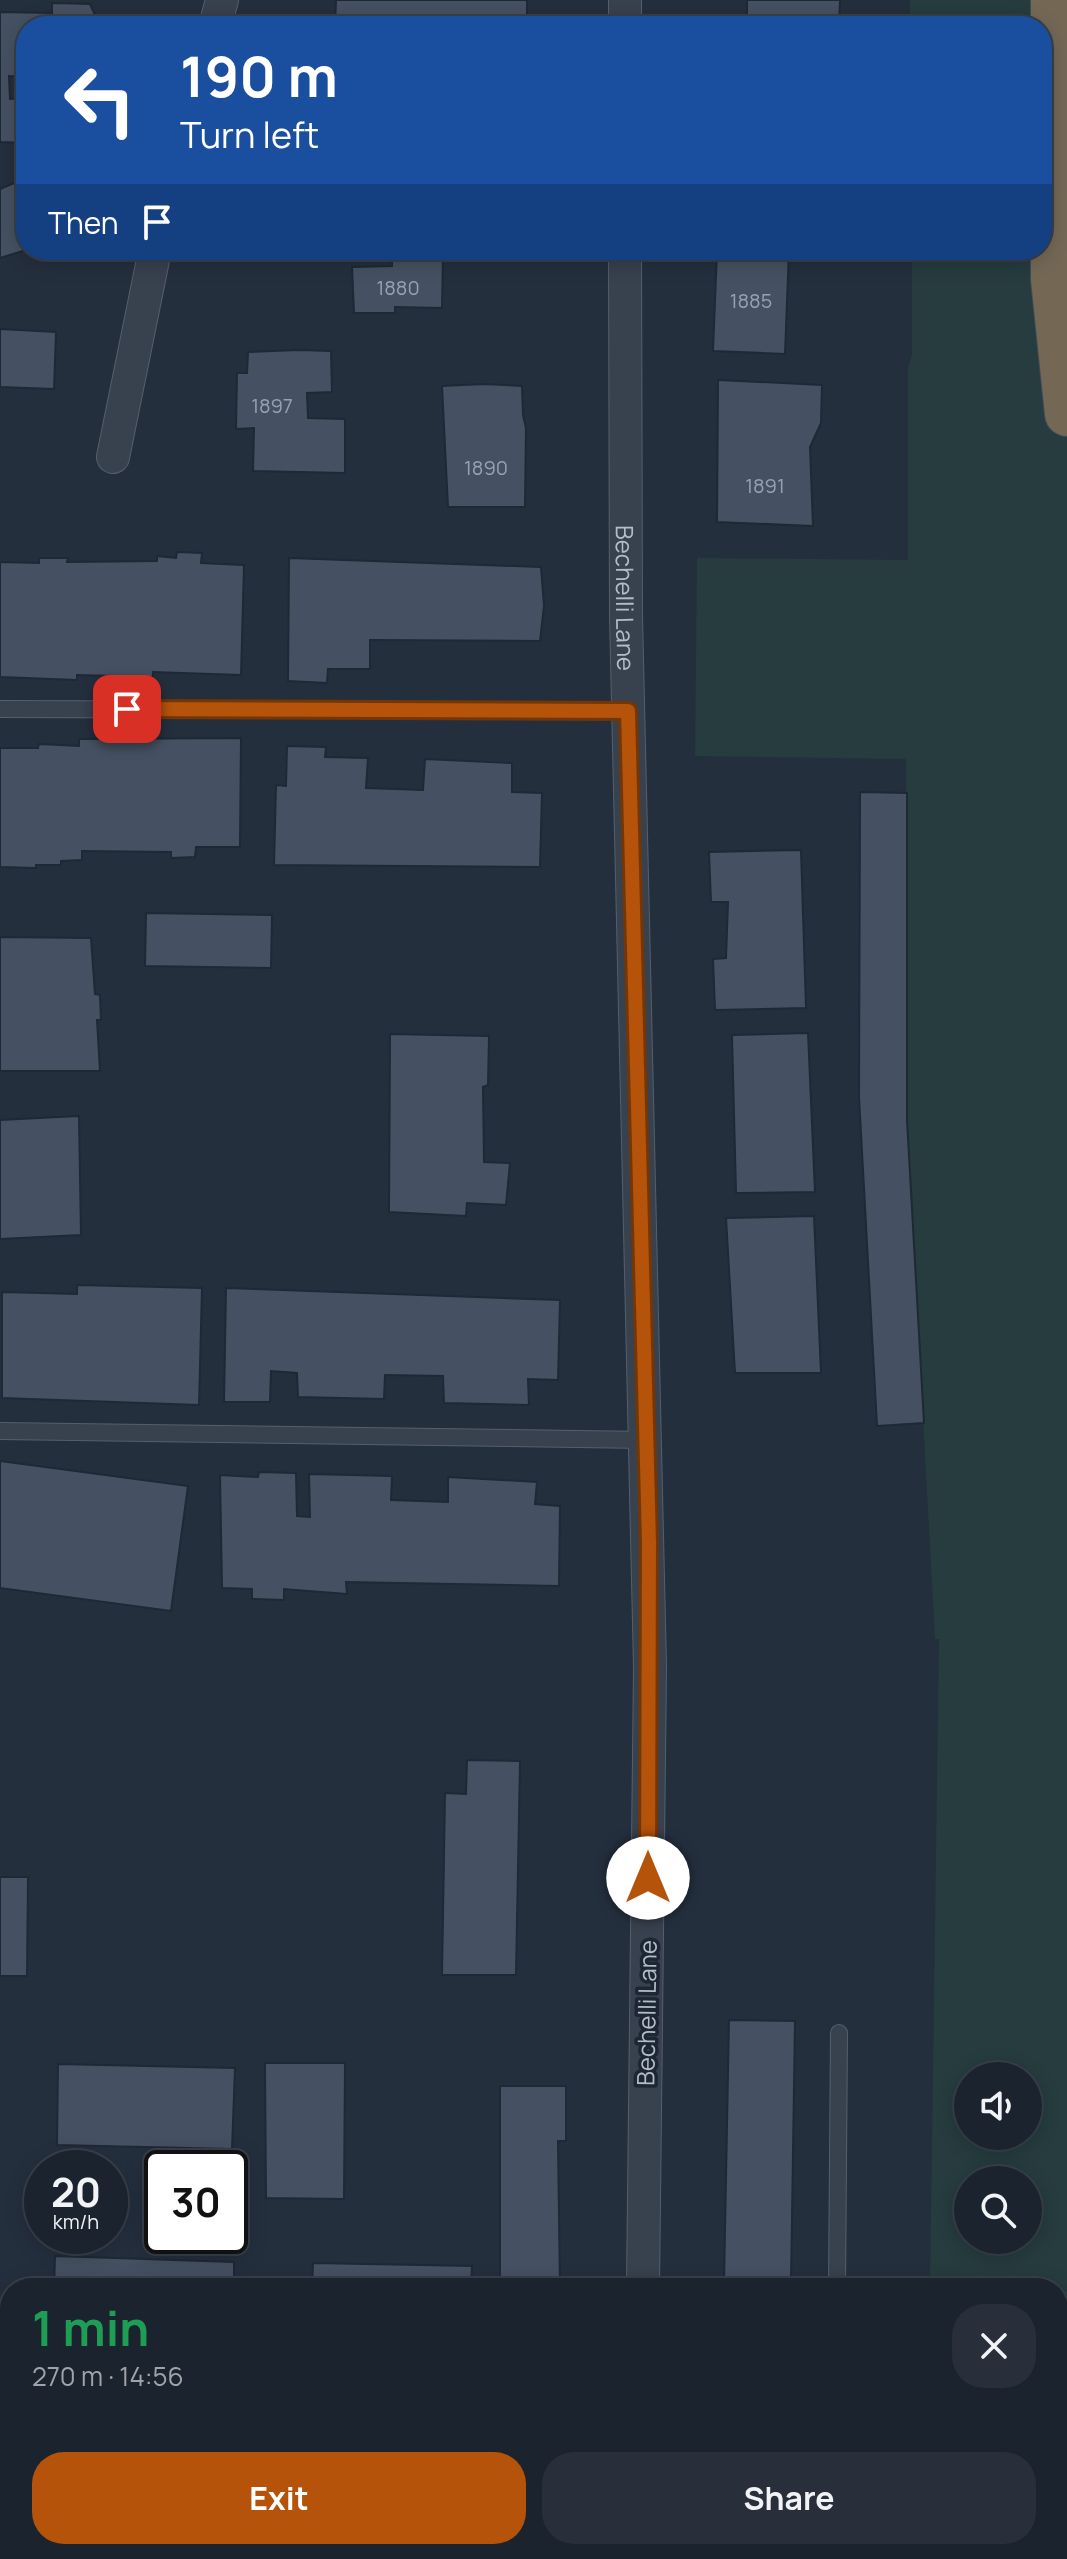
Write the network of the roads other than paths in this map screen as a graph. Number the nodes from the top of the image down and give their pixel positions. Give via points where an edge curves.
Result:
1 (1053, 0) edge
2 (153, 260) edge
3 (625, 260) edge
4 (1067, 414) edge
5 (113, 457) dead end
6 (0, 709) edge
7 (628, 711) junction
8 (0, 1431) edge
9 (646, 1440) junction
10 (839, 2033) dead end
11 (643, 2278) edge
12 (837, 2278) edge

1 - 4 highway via 1053,279
2 - 5 street
3 - 7 street, Bechelli Lane
6 - 7 lane
7 - 9 street, Bechelli Lane
8 - 9 lane
9 - 11 street, Bechelli Lane via 650,1667
10 - 12 lane

